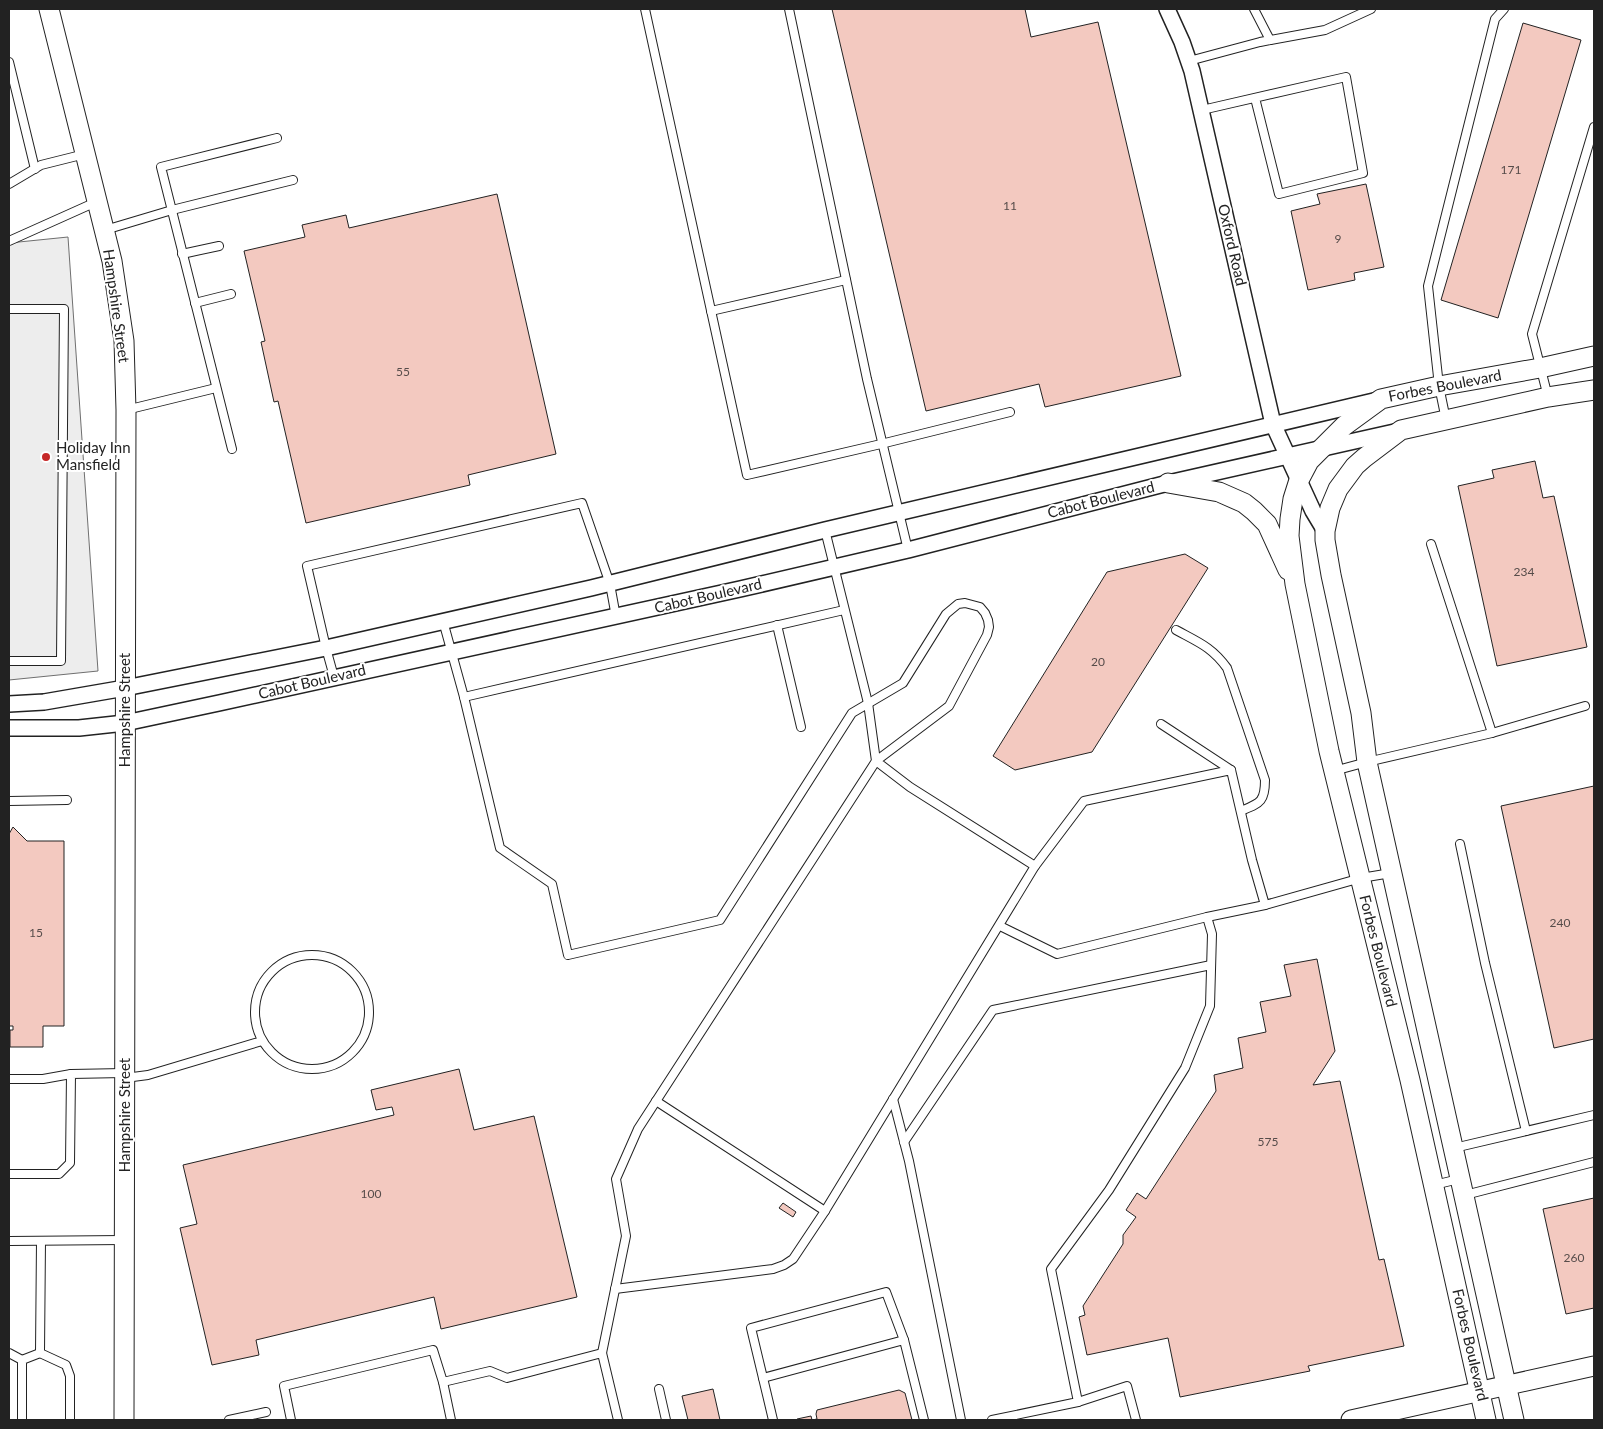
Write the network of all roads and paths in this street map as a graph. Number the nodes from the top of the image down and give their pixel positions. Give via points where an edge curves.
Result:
1 (49, 9) edge
2 (644, 9) edge
3 (789, 9) edge
4 (1167, 9) edge
5 (1254, 9) edge
6 (1371, 9) edge
7 (1504, 9) edge
8 (1270, 40) junction
9 (1188, 61) junction
10 (9, 62) edge
11 (1255, 98) junction
12 (1202, 110) junction
13 (1594, 127) edge
14 (277, 138) dead end
15 (85, 154) junction
16 (35, 169) junction
17 (293, 180) dead end
18 (9, 184) edge
19 (98, 201) junction
20 (172, 210) junction
21 (105, 230) junction
22 (9, 241) edge
23 (219, 246) dead end
24 (182, 254) junction
25 (846, 280) junction
26 (231, 294) dead end
27 (195, 303) junction
28 (9, 309) edge
29 (711, 311) junction
30 (1594, 356) edge
31 (1540, 368) junction
32 (1439, 386) junction
33 (216, 388) junction
34 (1594, 390) edge
35 (1548, 397) junction
36 (1381, 399) junction
37 (126, 410) junction
38 (1010, 412) dead end
39 (1446, 420) junction
40 (1273, 424) junction
41 (1401, 430) junction
42 (882, 444) junction
43 (1322, 448) junction
44 (232, 449) dead end
45 (1288, 455) junction
46 (1299, 480) junction
47 (1168, 483) junction
48 (898, 512) junction
49 (825, 530) junction
50 (1325, 531) junction
51 (1431, 544) dead end
52 (908, 550) junction
53 (833, 567) junction
54 (610, 584) junction
55 (1295, 584) junction
56 (844, 610) junction
57 (616, 617) junction
58 (443, 621) junction
59 (777, 625) junction
60 (1176, 630) dead end
61 (326, 648) junction
62 (452, 652) junction
63 (9, 661) edge
64 (334, 677) junction
65 (125, 688) junction
66 (464, 697) junction
67 (868, 703) junction
68 (9, 704) edge
69 (1585, 706) dead end
70 (125, 723) junction
71 (1161, 724) dead end
72 (9, 728) edge
73 (801, 728) dead end
74 (1492, 733) junction
75 (876, 761) junction
76 (1367, 762) junction
77 (1231, 770) junction
78 (1334, 771) junction
79 (67, 800) dead end
80 (9, 801) edge
81 (1240, 812) junction
82 (1460, 844) dead end
83 (1035, 866) junction
84 (1393, 873) junction
85 (1361, 878) junction
86 (1265, 905) junction
87 (1207, 917) junction
88 (1000, 926) junction
89 (1211, 965) junction
90 (262, 1041) junction
91 (71, 1074) junction
92 (125, 1075) junction
93 (9, 1079) edge
94 (893, 1099) junction
95 (656, 1101) junction
96 (1594, 1115) edge
97 (1526, 1131) junction
98 (904, 1142) junction
99 (1452, 1148) junction
100 (1594, 1162) edge
101 (9, 1174) edge
102 (1434, 1185) junction
103 (1461, 1187) junction
104 (824, 1211) junction
105 (125, 1240) junction
106 (9, 1241) edge
107 (41, 1241) junction
108 (615, 1289) junction
109 (904, 1340) junction
110 (9, 1353) edge
111 (602, 1353) junction
112 (40, 1354) junction
113 (22, 1360) junction
114 (1594, 1366) edge
115 (763, 1378) junction
116 (443, 1382) junction
117 (1506, 1385) junction
118 (658, 1389) dead end
119 (1480, 1392) junction
120 (1078, 1402) junction
121 (266, 1412) dead end
122 (22, 1420) edge
123 (70, 1420) edge
124 (124, 1420) edge
125 (229, 1420) edge
126 (291, 1420) edge
127 (451, 1420) edge
128 (618, 1420) edge
129 (666, 1420) edge
130 (773, 1420) edge
131 (924, 1420) edge
132 (962, 1420) edge
133 (992, 1420) edge
134 (1136, 1420) edge
135 (1351, 1420) edge
136 (1486, 1420) edge
137 (1514, 1420) edge

1 - 15 street, Hampshire Street
2 - 29 lane
3 - 25 lane
4 - 9 street, Oxford Road
5 - 8 lane
6 - 8 lane via 1325,30
7 - 32 lane via 1495,18 1428,286
8 - 9 lane
9 - 12 street, Oxford Road
10 - 16 lane
11 - 11 lane via 1346,77 1364,173 1279,194
11 - 12 lane
12 - 40 street, Oxford Road
13 - 31 lane via 1532,334
14 - 20 lane via 161,167
15 - 16 lane
15 - 19 street, Hampshire Street
16 - 18 lane
17 - 20 lane
19 - 21 street, Hampshire Street
19 - 22 lane
20 - 21 lane
20 - 24 lane
21 - 37 street, Hampshire Street via 124,341
23 - 24 lane
24 - 27 lane
25 - 29 lane
25 - 42 lane
26 - 27 lane
27 - 33 lane
28 - 63 lane via 64,309 61,661
29 - 42 lane via 747,475
30 - 31 street, Forbes Boulevard
31 - 32 street, Forbes Boulevard
31 - 35 lane
32 - 36 street, Forbes Boulevard
32 - 39 lane
33 - 37 lane
33 - 44 lane
34 - 35 street, Forbes Boulevard
35 - 39 street, Forbes Boulevard
36 - 40 street, Cabot Boulevard
36 - 43 street, Forbes Boulevard via 1344,426
37 - 65 street, Hampshire Street
38 - 42 lane
39 - 41 street, Forbes Boulevard
40 - 45 street, Oxford Road
40 - 48 street, Cabot Boulevard
41 - 43 street, Cabot Boulevard
41 - 50 street, Forbes Boulevard via 1364,458 1346,478 1330,508
42 - 48 lane
43 - 45 street, Cabot Boulevard
43 - 46 street, Forbes Boulevard via 1309,461
45 - 46 street, Oxford Road
45 - 47 street, Cabot Boulevard
46 - 50 street, Forbes Boulevard
46 - 55 street, Forbes Boulevard via 1288,536
47 - 52 street, Cabot Boulevard
47 - 55 street via 1219,492 1254,511 1267,524
48 - 49 street, Cabot Boulevard
48 - 52 lane
49 - 53 lane
49 - 54 street, Cabot Boulevard
50 - 76 street, Forbes Boulevard via 1331,575 1361,713
51 - 74 lane
52 - 53 street, Cabot Boulevard
53 - 56 lane
53 - 57 street, Cabot Boulevard
54 - 57 lane
54 - 58 street, Cabot Boulevard
54 - 61 lane via 582,503 307,566
55 - 78 street, Forbes Boulevard
56 - 59 lane
56 - 67 lane
57 - 62 street, Cabot Boulevard
58 - 61 street, Cabot Boulevard
58 - 62 lane
59 - 66 lane
59 - 73 lane
60 - 81 lane via 1209,648 1227,668 1264,780 1265,794 1259,804
61 - 64 lane
61 - 65 street, Cabot Boulevard
62 - 64 street, Cabot Boulevard
62 - 66 lane
64 - 70 street, Cabot Boulevard
65 - 68 street, Cabot Boulevard via 44,702
65 - 70 street, Hampshire Street
66 - 67 lane via 500,848 552,884 568,955 720,920 852,714
67 - 75 lane
67 - 75 lane via 903,683 951,608 965,603 980,607 985,613 989,627 987,634 949,706
69 - 74 lane
70 - 72 street, Cabot Boulevard via 79,728
70 - 92 street, Hampshire Street
71 - 77 lane
74 - 76 lane
75 - 83 lane via 910,787
75 - 95 lane
76 - 78 lane
76 - 84 street, Forbes Boulevard
77 - 81 lane
77 - 83 lane via 1084,801
78 - 85 street, Forbes Boulevard
79 - 80 lane
81 - 86 lane
82 - 97 lane via 1485,964
83 - 88 lane
84 - 85 lane
84 - 99 street, Forbes Boulevard
85 - 86 lane
85 - 102 street, Forbes Boulevard
86 - 87 lane
87 - 88 lane via 1057,954
87 - 89 lane via 1212,934
88 - 94 lane
89 - 98 lane via 993,1010
89 - 120 lane via 1210,1006 1185,1068 1109,1190 1051,1269
90 - 90 lane via 271,1052 296,1067 324,1068 338,1063 359,1044 365,1032 368,1010 364,990 357,977 334,960 320,956 299,957 280,965 261,986 256,1000 254,1014
90 - 92 lane via 148,1075
91 - 92 lane
91 - 93 lane via 43,1079
91 - 101 lane via 70,1163 60,1174
92 - 105 street, Hampshire Street
94 - 98 lane
94 - 104 lane
95 - 104 lane
95 - 108 lane via 638,1129 616,1179 626,1236
96 - 97 lane
97 - 99 lane
98 - 132 lane
99 - 103 street, Forbes Boulevard
100 - 103 lane
102 - 103 lane
102 - 119 street, Forbes Boulevard
103 - 117 street, Forbes Boulevard
104 - 108 lane via 793,1259 784,1265
105 - 107 lane
105 - 124 street, Hampshire Street
106 - 107 lane
107 - 112 lane
108 - 111 lane
109 - 115 lane
109 - 115 lane via 886,1292 761,1325 751,1328
109 - 131 lane
110 - 113 lane
111 - 116 lane via 507,1378 490,1371
111 - 128 lane
112 - 113 lane
112 - 123 lane via 66,1365 70,1376
113 - 122 lane
114 - 117 street
115 - 130 lane
116 - 126 lane via 433,1350 284,1386
116 - 127 lane
117 - 119 street
117 - 137 street, Forbes Boulevard
118 - 129 lane
119 - 135 street
119 - 136 street, Forbes Boulevard
120 - 133 lane
120 - 134 lane via 1127,1386
121 - 125 lane

